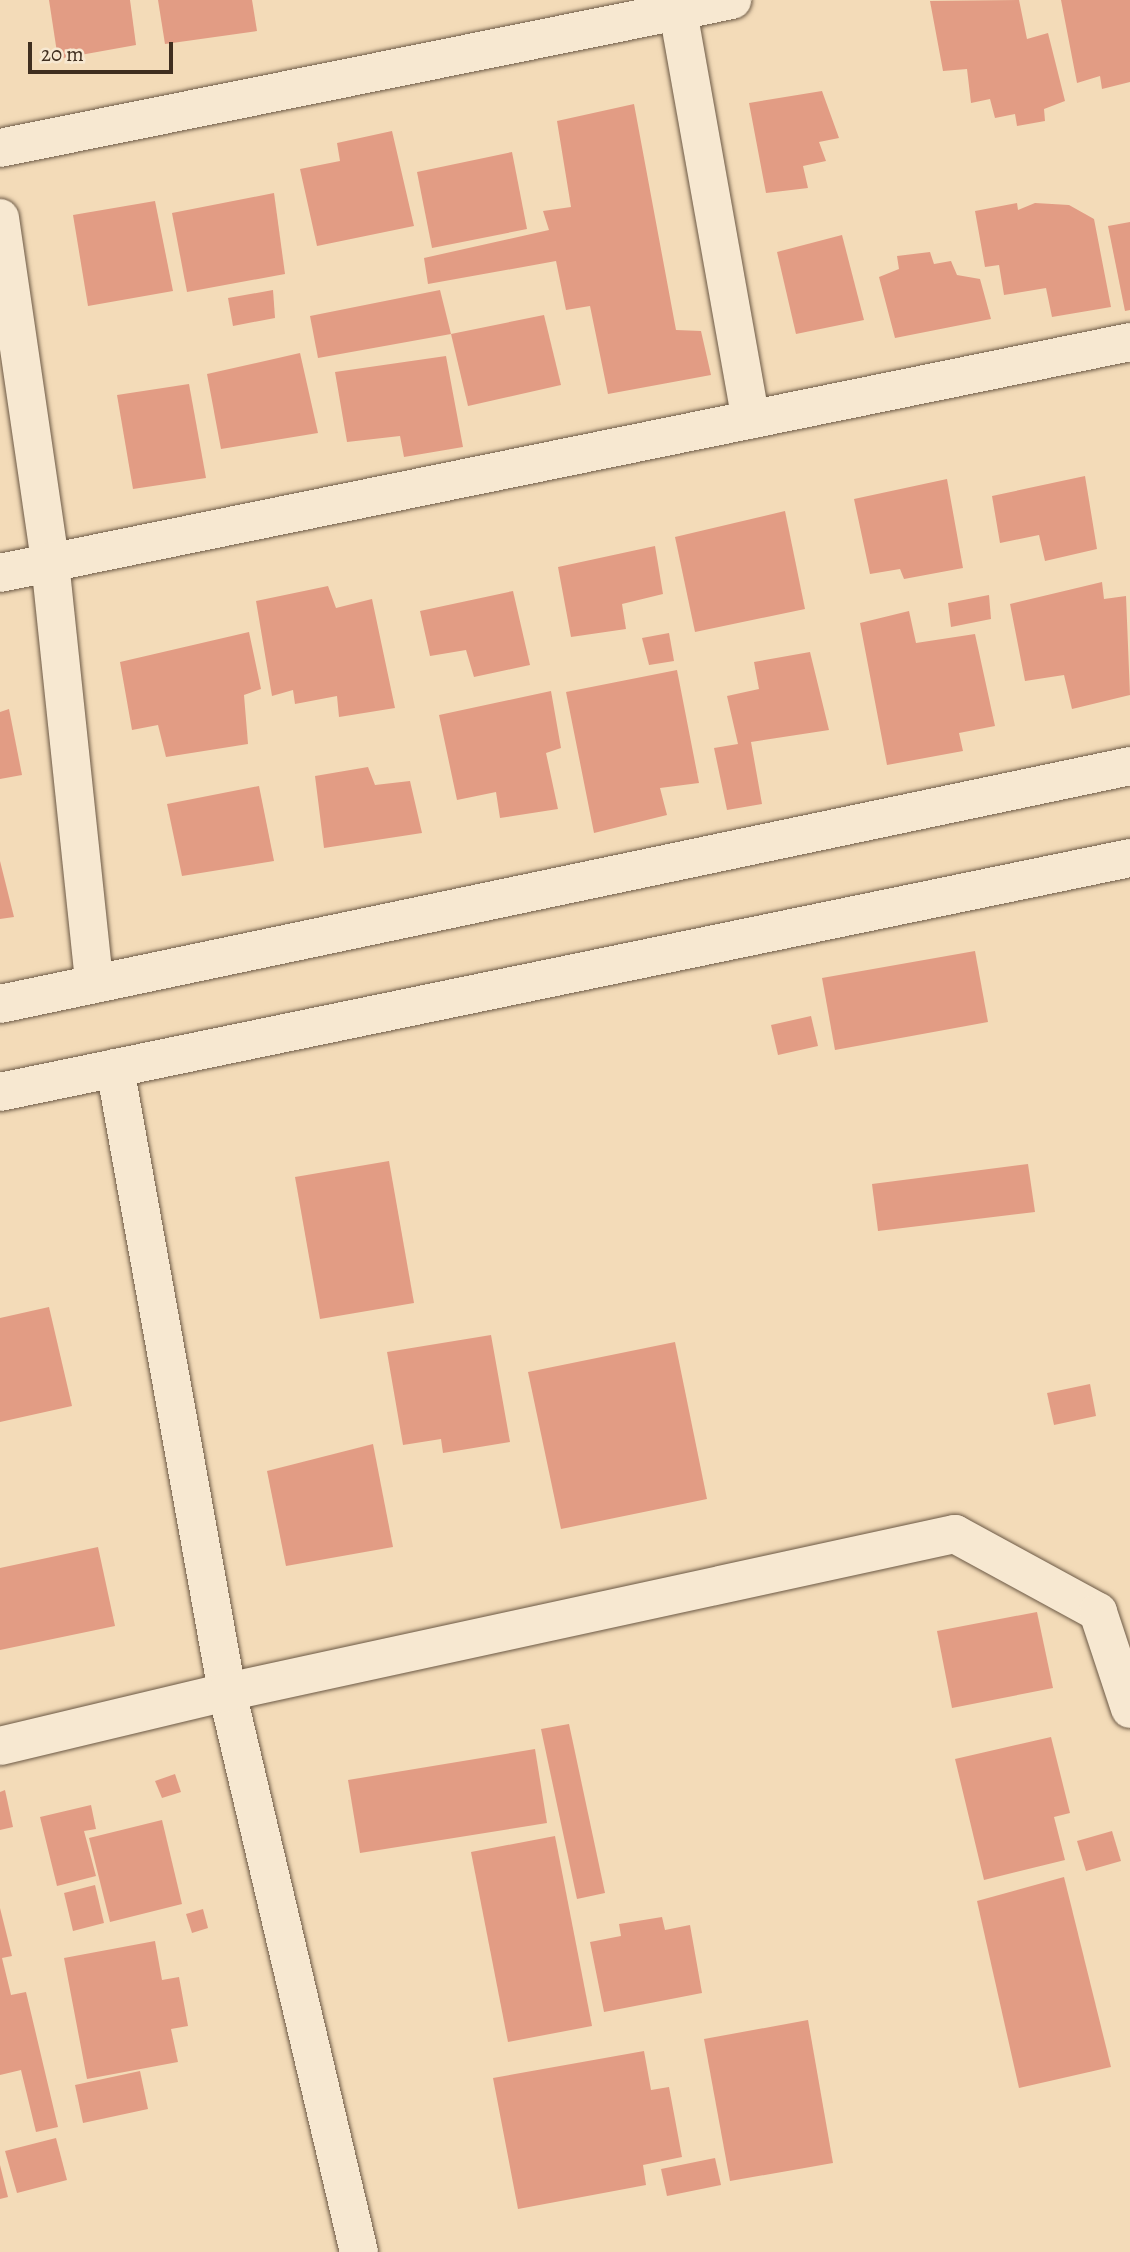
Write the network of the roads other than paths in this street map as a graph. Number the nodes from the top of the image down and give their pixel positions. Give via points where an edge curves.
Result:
1 (732, 0) edge
2 (677, 6) edge
3 (0, 148) edge
4 (0, 218) edge
5 (1130, 342) edge
6 (751, 419) junction
7 (50, 562) junction
8 (0, 573) edge
9 (1130, 766) edge
10 (1130, 858) edge
11 (94, 984) junction
12 (0, 1004) edge
13 (115, 1068) junction
14 (0, 1092) edge
15 (227, 1692) junction
16 (1130, 1709) edge
17 (0, 1746) edge
18 (359, 2252) edge

1 - 2 street
2 - 3 street
2 - 6 street
4 - 7 street
5 - 6 street
6 - 7 street
7 - 8 street
7 - 11 street
9 - 11 street
10 - 13 street
11 - 12 street
13 - 14 street
13 - 15 street
15 - 16 street via 955,1534 1098,1612
15 - 17 street
15 - 18 street

